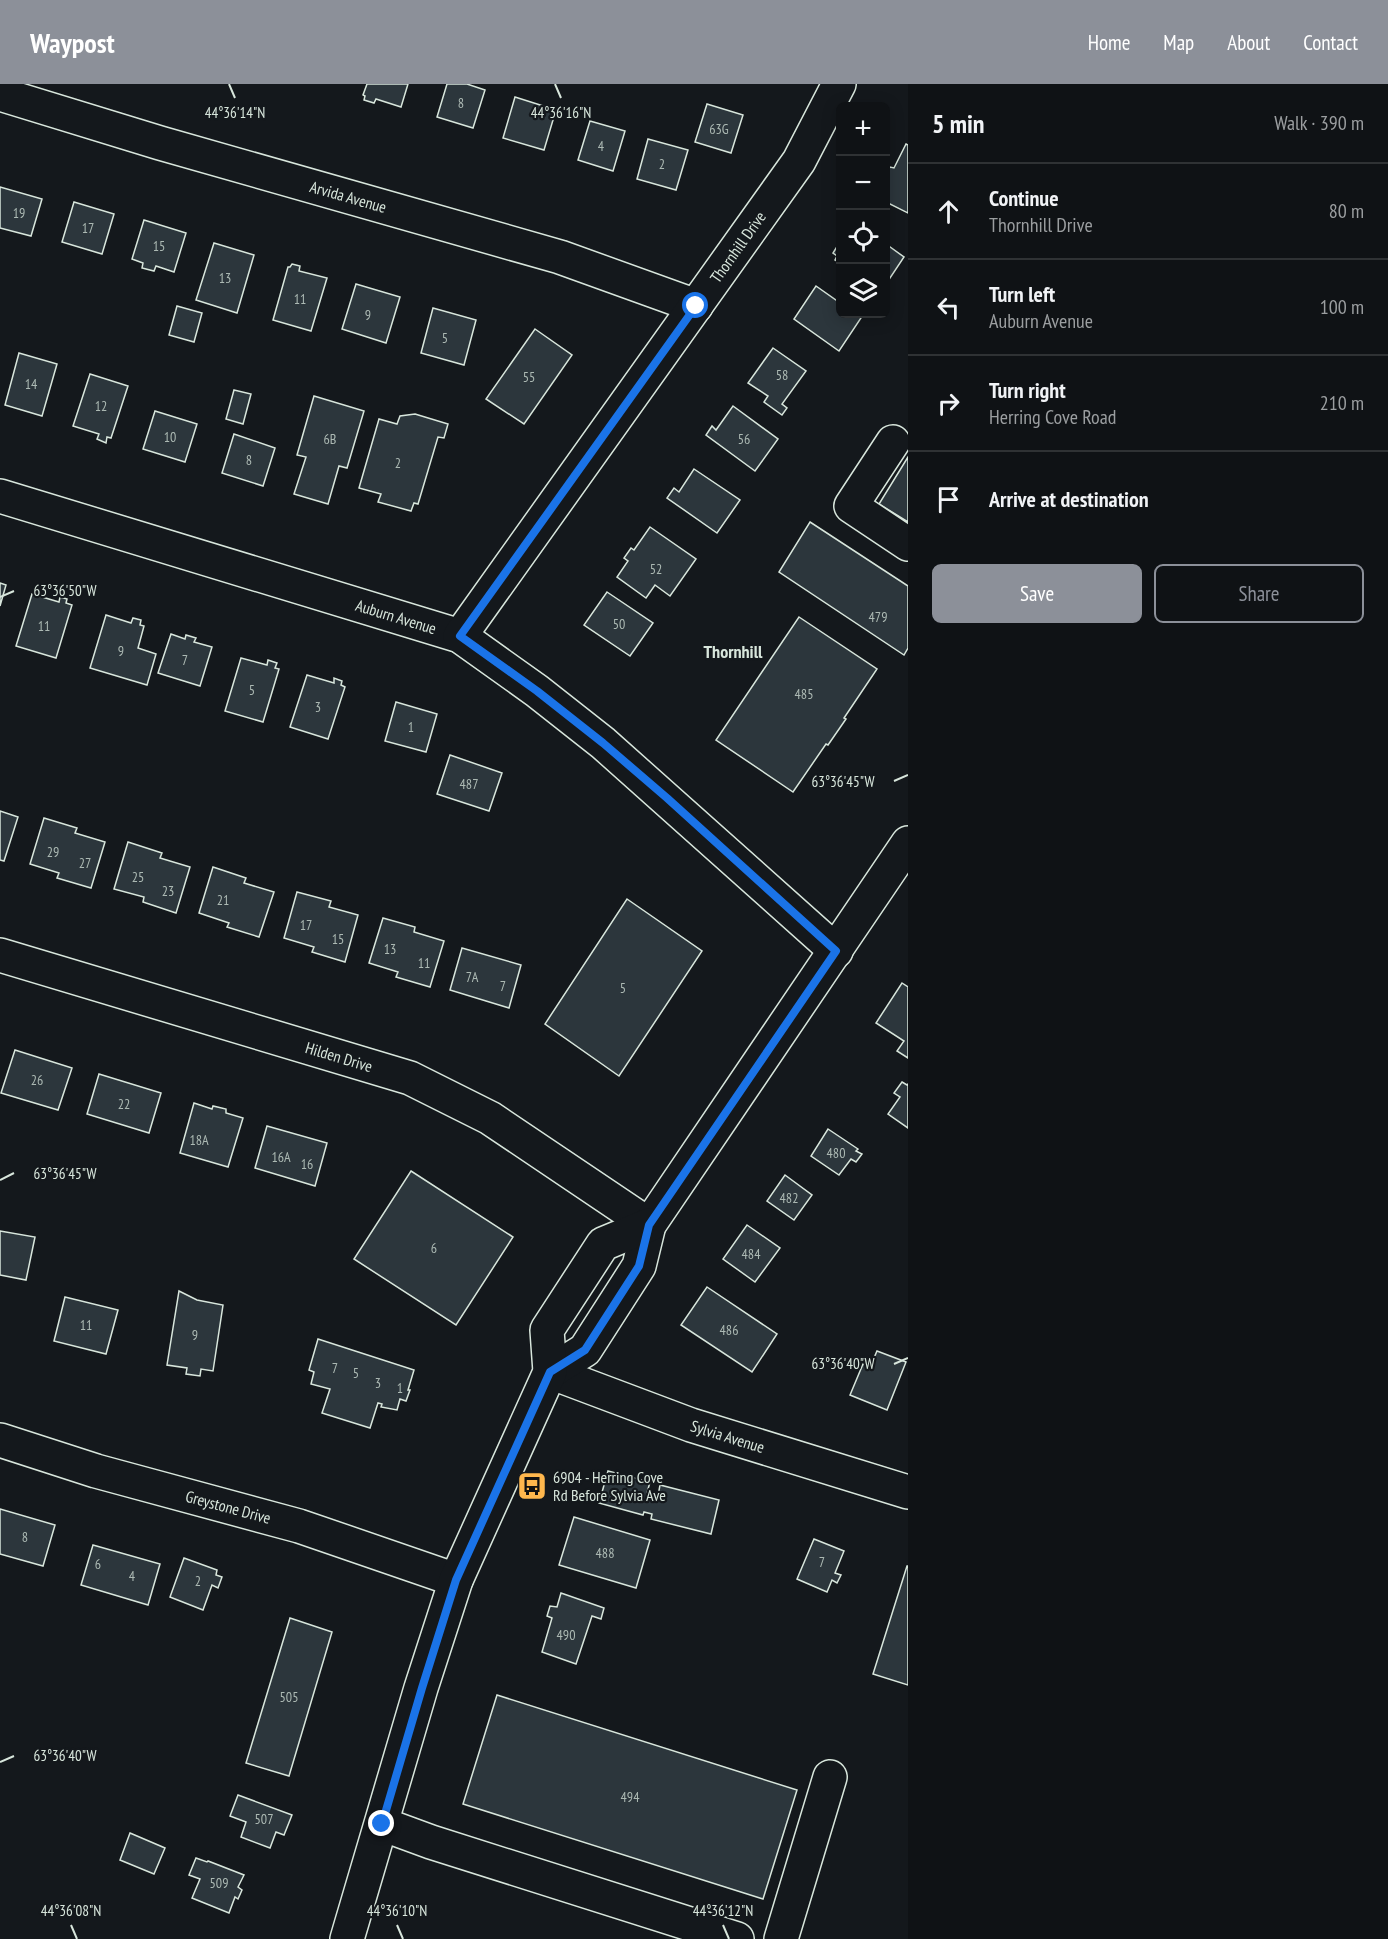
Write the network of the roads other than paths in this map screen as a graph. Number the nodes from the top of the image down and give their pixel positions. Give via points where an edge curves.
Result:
1 (839, 84) edge
2 (0, 94) edge
3 (696, 306) junction
4 (893, 442) dead end
5 (0, 496) edge
6 (908, 544) edge
7 (460, 636) junction
8 (908, 843) edge
9 (836, 951) junction
10 (0, 955) edge
11 (649, 1225) junction
12 (550, 1372) junction
13 (0, 1440) edge
14 (908, 1492) edge
15 (456, 1580) junction
16 (830, 1777) dead end
17 (382, 1824) junction
18 (347, 1939) edge
19 (737, 1939) edge
20 (781, 1939) edge

1 - 3 street, Thornhill Drive via 799,161
2 - 3 street, Arvida Avenue via 560,256
3 - 7 street, Thornhill Drive
4 - 6 street via 851,506
5 - 7 street, Auburn Avenue
7 - 9 street, Auburn Avenue via 603,743
8 - 9 street
9 - 11 street
10 - 11 street, Hilden Drive via 410,1078 490,1118
11 - 12 street via 639,1266 585,1350
11 - 12 street via 603,1244 547,1330
12 - 14 street, Sylvia Avenue via 691,1425
12 - 15 street
13 - 15 street, Greystone Drive via 96,1471 299,1526
15 - 17 street
16 - 20 street
17 - 18 street
17 - 19 street

